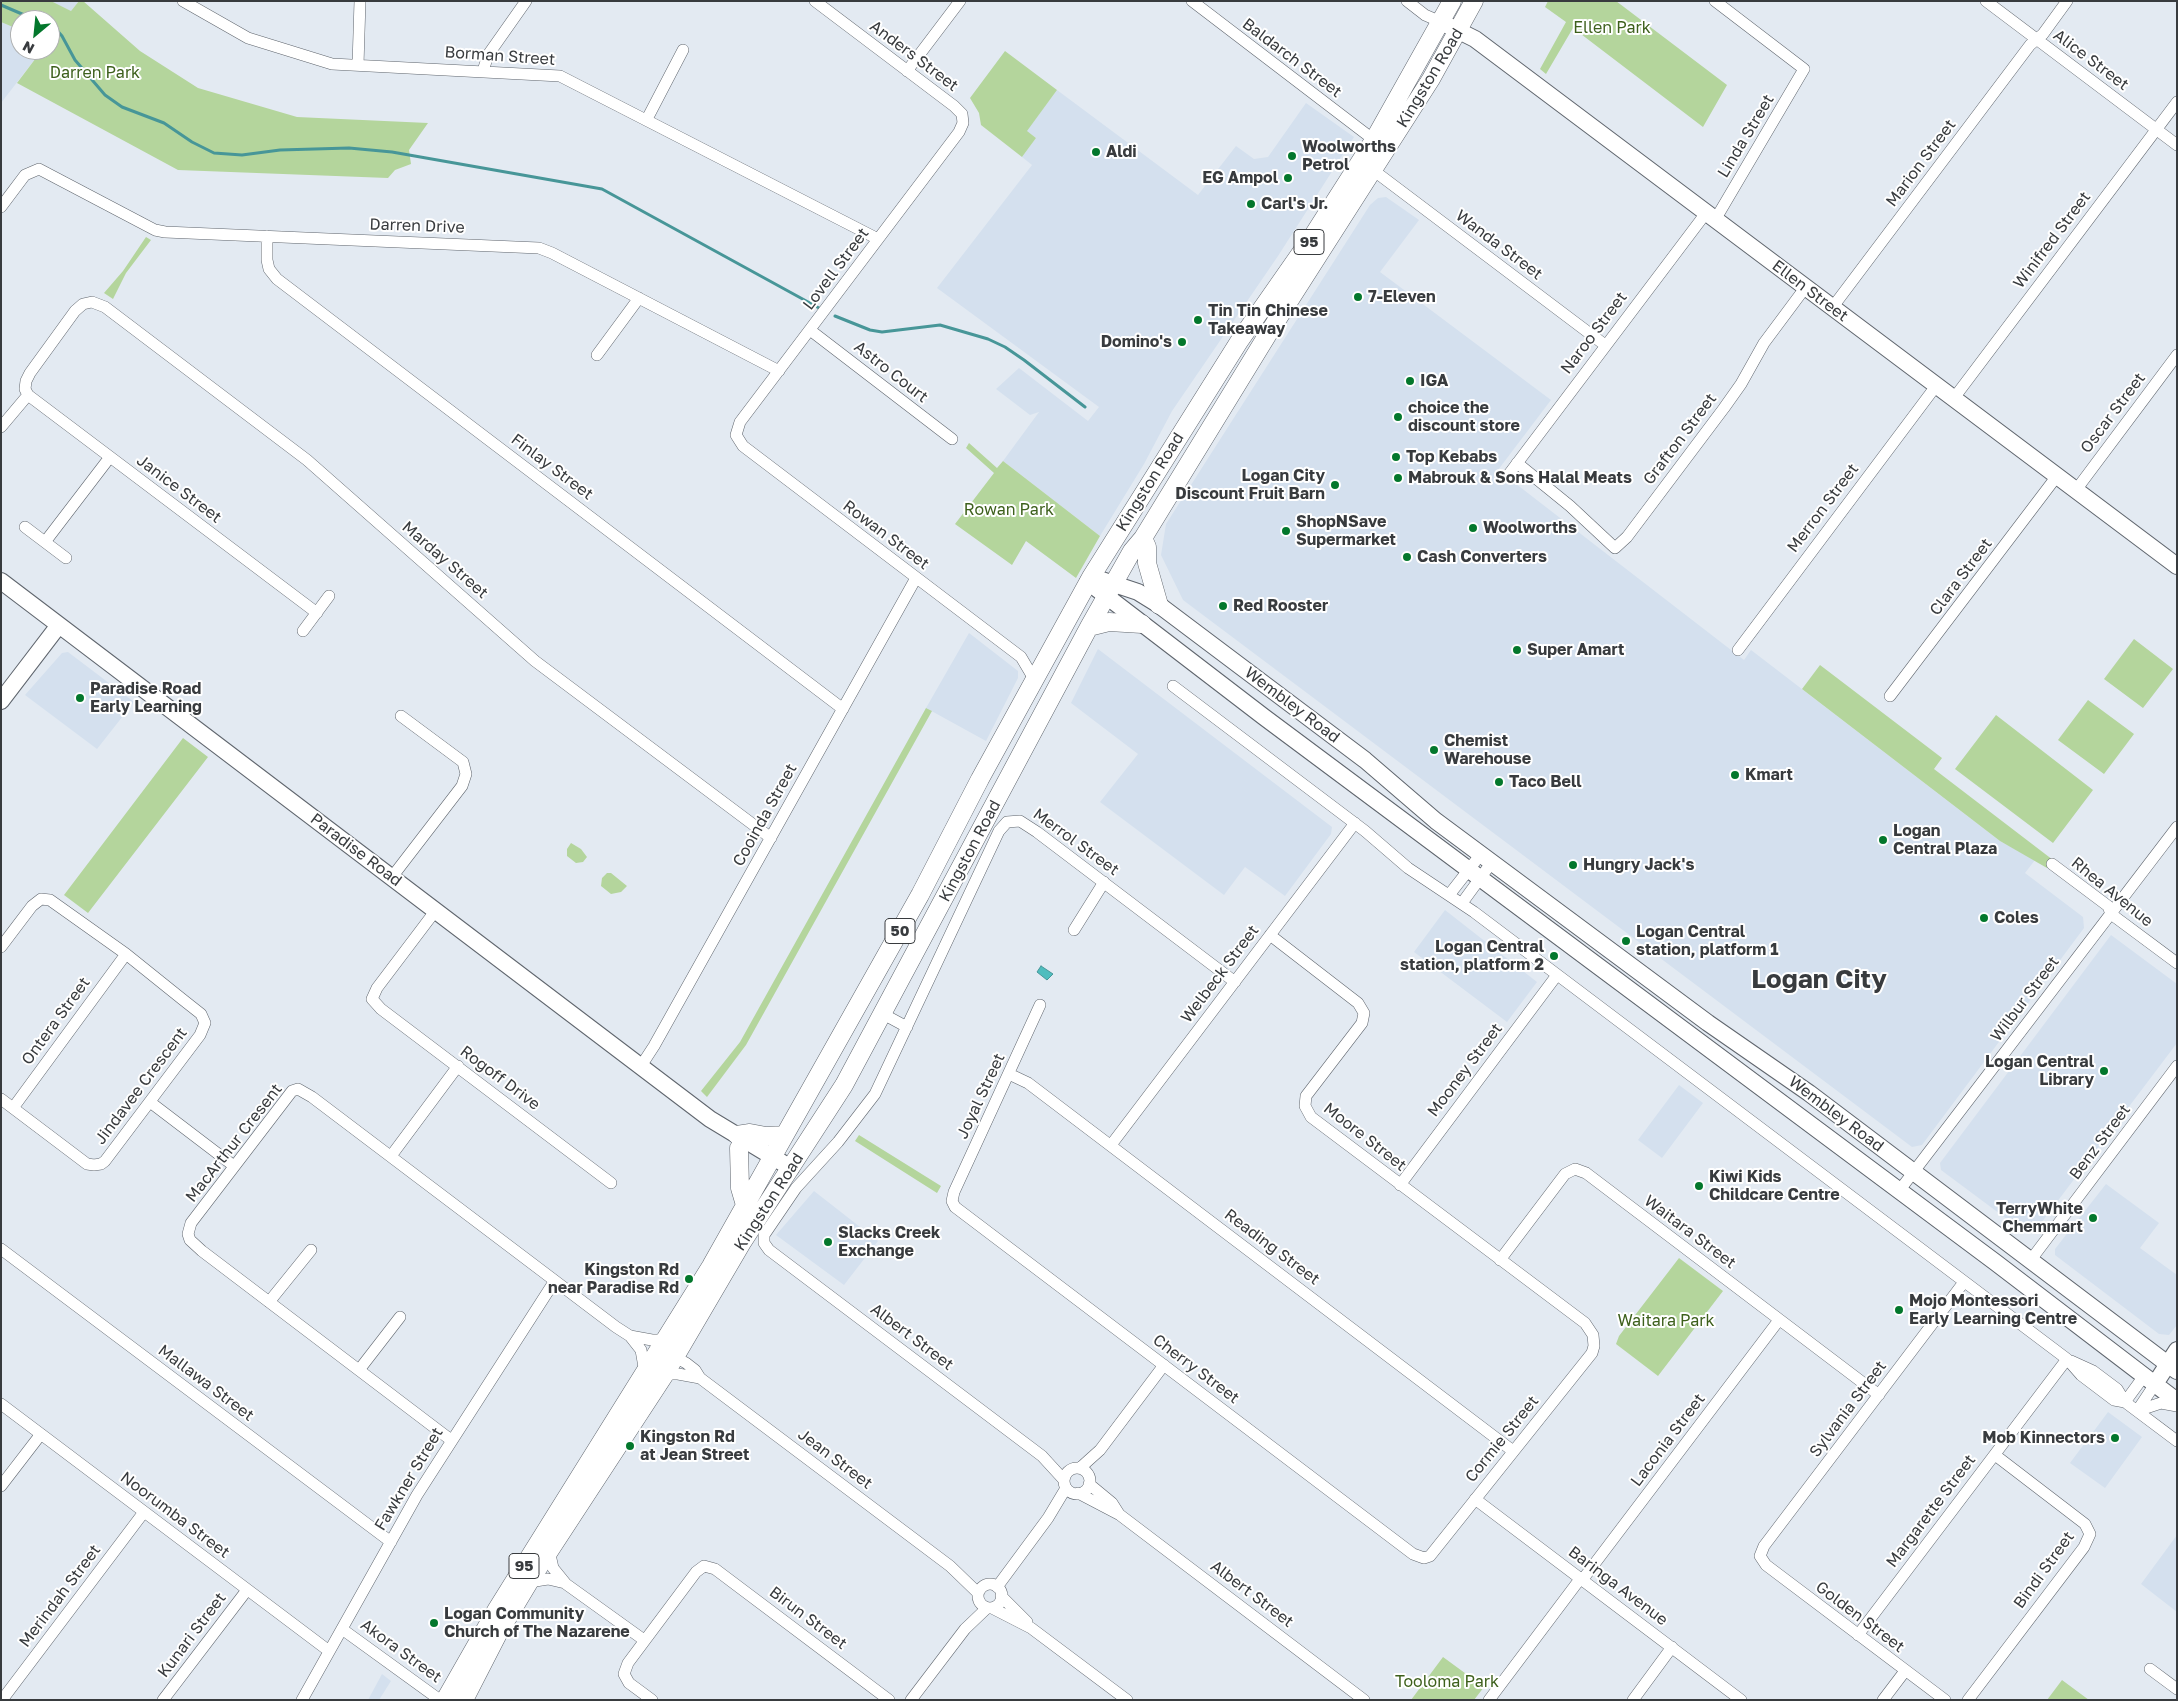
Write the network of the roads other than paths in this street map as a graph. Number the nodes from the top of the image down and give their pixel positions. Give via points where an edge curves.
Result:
1 (184, 1) edge
2 (360, 1) edge
3 (526, 1) edge
4 (815, 1) edge
5 (960, 1) edge
6 (1192, 1) edge
7 (1407, 1) edge
8 (1452, 1) edge
9 (1474, 1) edge
10 (1716, 1) edge
11 (1986, 1) edge
12 (2067, 1) edge
13 (1441, 22) junction
14 (1459, 30) junction
15 (2036, 39) junction
16 (683, 50) dead end
17 (358, 65) junction
18 (483, 71) junction
19 (907, 71) junction
20 (2177, 102) edge
21 (647, 119) junction
22 (963, 123) joint
23 (2156, 130) junction
24 (1374, 140) junction
25 (2177, 145) edge
26 (1373, 170) junction
27 (1, 208) edge
28 (1710, 216) junction
29 (267, 236) junction
30 (878, 239) junction
31 (1805, 288) junction
32 (639, 298) junction
33 (1832, 308) junction
34 (810, 330) junction
35 (1606, 345) junction
36 (2177, 355) edge
37 (597, 356) dead end
38 (778, 371) junction
39 (1936, 386) junction
40 (27, 392) junction
41 (1954, 398) junction
42 (1, 427) edge
43 (736, 435) joint
44 (952, 439) dead end
45 (110, 457) junction
46 (1517, 463) junction
47 (1509, 474) dead end
48 (2057, 476) junction
49 (2076, 490) junction
50 (24, 527) dead end
51 (1143, 538) junction
52 (45, 542) junction
53 (66, 558) dead end
54 (2177, 566) edge
55 (916, 578) junction
56 (1089, 580) junction
57 (1, 582) edge
58 (1110, 590) junction
59 (329, 596) dead end
60 (1159, 606) junction
61 (316, 613) junction
62 (1142, 624) junction
63 (59, 625) junction
64 (1090, 627) junction
65 (302, 631) dead end
66 (1738, 650) dead end
67 (1021, 657) junction
68 (1044, 662) junction
69 (1034, 679) junction
70 (1174, 686) dead end
71 (1890, 696) dead end
72 (1, 701) edge
73 (843, 709) junction
74 (401, 716) dead end
75 (1354, 823) junction
76 (2177, 827) edge
77 (771, 838) junction
78 (1487, 858) junction
79 (2052, 864) dead end
80 (1474, 874) junction
81 (392, 878) junction
82 (1104, 882) junction
83 (1449, 895) junction
84 (1462, 903) junction
85 (436, 910) junction
86 (2112, 914) junction
87 (1074, 930) dead end
88 (1270, 934) junction
89 (1, 947) edge
90 (126, 954) junction
91 (2177, 964) edge
92 (1557, 975) junction
93 (1235, 982) junction
94 (1040, 1005) dead end
95 (882, 1014) junction
96 (907, 1027) junction
97 (458, 1066) junction
98 (641, 1066) junction
99 (2177, 1066) edge
100 (1009, 1074) junction
101 (1, 1099) edge
102 (150, 1102) junction
103 (13, 1108) junction
104 (785, 1135) junction
105 (738, 1141) junction
106 (1111, 1145) junction
107 (391, 1156) junction
108 (770, 1162) junction
109 (234, 1166) junction
110 (1914, 1172) junction
111 (788, 1173) junction
112 (611, 1182) dead end
113 (1400, 1184) junction
114 (1899, 1191) junction
115 (952, 1201) joint
116 (745, 1205) junction
117 (764, 1243) joint
118 (1, 1249) edge
119 (311, 1250) dead end
120 (1500, 1260) junction
121 (2030, 1261) junction
122 (554, 1282) junction
123 (1964, 1282) junction
124 (270, 1302) junction
125 (400, 1317) dead end
126 (1779, 1320) junction
127 (1593, 1335) joint
128 (630, 1336) junction
129 (666, 1340) junction
130 (676, 1356) junction
131 (2067, 1359) junction
132 (2173, 1361) edge
133 (1164, 1365) junction
134 (359, 1370) junction
135 (645, 1373) junction
136 (665, 1374) junction
137 (700, 1378) junction
138 (2149, 1380) junction
139 (1879, 1395) junction
140 (2177, 1401) edge
141 (2125, 1402) junction
142 (1, 1404) edge
143 (2177, 1406) edge
144 (2137, 1411) junction
145 (41, 1434) junction
146 (451, 1440) junction
147 (2177, 1441) edge
148 (1513, 1451) junction
149 (1995, 1455) junction
150 (1042, 1456) junction
151 (1082, 1474) junction
152 (1, 1486) edge
153 (1070, 1488) junction
154 (1475, 1499) junction
155 (144, 1512) junction
156 (1120, 1515) junction
157 (391, 1542) junction
158 (549, 1550) junction
159 (1760, 1556) joint
160 (1424, 1558) joint
161 (1582, 1579) junction
162 (529, 1582) junction
163 (566, 1584) junction
164 (247, 1590) junction
165 (999, 1591) junction
166 (984, 1599) junction
167 (1031, 1628) junction
168 (342, 1629) junction
169 (1858, 1635) junction
170 (644, 1640) junction
171 (1672, 1647) junction
172 (329, 1651) junction
173 (2150, 1669) dead end
174 (1905, 1671) junction
175 (2177, 1689) edge
176 (2, 1700) edge
177 (163, 1700) edge
178 (302, 1700) edge
179 (440, 1700) edge
180 (445, 1700) edge
181 (464, 1700) edge
182 (652, 1700) edge
183 (889, 1700) edge
184 (911, 1700) edge
185 (1127, 1700) edge
186 (1364, 1700) edge
187 (1489, 1700) edge
188 (1633, 1700) edge
189 (1741, 1700) edge
190 (1883, 1700) edge
191 (1945, 1700) edge
192 (1968, 1700) edge

1 - 17 street, Borman Street via 248,38 332,64
2 - 17 street
3 - 18 street via 488,55
4 - 19 street, Anders Street
5 - 19 street
6 - 24 street, Baldarch Street
7 - 13 street
8 - 13 main road, Kingston Road / 95
9 - 14 main road, Kingston Road / 95
10 - 28 street, Linda Street via 1804,69
11 - 15 street, Alice Street
12 - 15 street, Marion Street
13 - 14 main road, Ellen Street
13 - 24 main road, Kingston Road / 95
14 - 26 main road, Kingston Road / 95
14 - 28 main road, Ellen Street via 1475,38
15 - 23 street, Alice Street
15 - 33 street, Marion Street
16 - 21 street
17 - 18 street, Borman Street
18 - 21 street, Borman Street via 560,76
19 - 22 street, Anders Street via 954,106 962,114
20 - 23 street, Winifred Street
21 - 30 street, Borman Street
22 - 30 street, Lovell Street
23 - 25 street, Alice Street
23 - 41 street, Winifred Street
24 - 56 main road, Kingston Road / 95 via 1240,340
26 - 35 street, Wanda Street
26 - 51 main road, Kingston Road / 95
27 - 29 street, Darren Drive via 25,175 39,169 155,230
28 - 31 main road, Ellen Street
28 - 35 street, Naroo Street
29 - 32 street, Darren Drive via 539,248
29 - 73 street, Finlay Street via 269,269 277,279
30 - 34 street, Lovell Street
31 - 33 main road, Ellen Street
31 - 46 street, Grafton Street via 1764,343 1724,408 1615,548
32 - 37 street
32 - 38 street, Darren Drive
33 - 39 main road, Ellen Street
34 - 38 street, Lovell Street
34 - 44 street, Astro Court
35 - 46 street, Naroo Street
36 - 49 street, Oscar Street
38 - 43 street, Lovell Street via 740,422
39 - 41 main road, Ellen Street
39 - 66 street, Merron Street
40 - 42 street
40 - 45 street, Janice Street
40 - 77 street, Marday Street via 30,373 75,311 84,304 100,304 307,460 535,661
41 - 48 main road, Ellen Street
43 - 55 street, Rowan Street via 743,446
45 - 52 street
45 - 61 street, Janice Street
46 - 47 street, Naroo Street
48 - 49 main road, Ellen Street
48 - 71 street, Clara Street
49 - 54 main road, Ellen Street
50 - 52 street
51 - 58 main road, Kingston Road / 95
51 - 60 main road
52 - 53 street
55 - 67 street, Rowan Street
55 - 73 street, Cooinda Street
56 - 58 main road, Wembley Road
56 - 68 main road, Kingston Road / 50
57 - 63 main road, Paradise Road
58 - 60 main road, Wembley Road via 1138,592
58 - 62 main road, Wembley Road
58 - 64 main road, Kingston Road / 95
59 - 61 street
60 - 78 main road, Wembley Road via 1364,760 1436,821
61 - 65 street
62 - 64 main road via 1109,622
62 - 80 main road, Wembley Road
63 - 72 main road
63 - 81 main road, Paradise Road
64 - 95 main road, Kingston Road / 50
67 - 68 street, Rowan Street
67 - 69 street, Rowan Street
68 - 69 main road, Kingston Road / 50
69 - 104 main road, Kingston Road / 50 via 920,895
70 - 75 street
73 - 77 street, Cooinda Street
74 - 81 street via 463,762 466,774 462,786
75 - 83 street via 1408,868
75 - 88 street, Welbeck Street
76 - 86 street, Wilbur Street
77 - 98 street, Cooinda Street
78 - 80 street
78 - 110 main road, Wembley Road
79 - 86 street, Rhea Avenue via 2108,906
80 - 83 street
80 - 84 street
80 - 114 main road, Wembley Road
81 - 85 main road, Paradise Road
82 - 87 street
82 - 93 street, Merrol Street
82 - 96 street, Merrol Street via 1028,826 1017,820 1007,822 999,831
83 - 84 street
84 - 92 street
85 - 97 street, Rogoff Drive via 372,999
85 - 98 main road, Paradise Road
86 - 91 street, Rhea Avenue
86 - 110 street, Wilbur Street
88 - 93 street, Welbeck Street
88 - 113 street, Moore Street via 1358,1003 1364,1013 1362,1023 1306,1096 1305,1106 1310,1117
89 - 90 street, Jindavee Crescent via 41,899 50,900
90 - 102 street, Jindavee Crescent via 201,1014 205,1023 200,1035
90 - 103 street, Ontera Street
92 - 113 street, Mooney Street
92 - 123 street
93 - 106 street, Welbeck Street
94 - 100 street, Joyal Street
95 - 96 street
95 - 111 main road, Kingston Road / 50 via 834,1102
96 - 117 street, Merrol Street via 872,1100 786,1201 766,1231
97 - 107 street
97 - 112 street, Rogoff Drive
98 - 105 main road, Paradise Road
99 - 121 street, Benz Street
100 - 106 street, Reading Street via 1028,1083
100 - 115 street, Joyal Street
101 - 103 street, Jindavee Crescent
102 - 103 street, Jindavee Crescent via 105,1161 94,1165 87,1164
102 - 109 street
104 - 105 main road via 750,1133
104 - 108 main road, Kingston Road / 50
105 - 108 main road, Paradise Road
105 - 116 main road via 740,1188
106 - 148 street, Reading Street
107 - 109 street, MacArthur Cresent via 298,1090 292,1091
107 - 122 street, MacArthur Cresent
108 - 111 main road, Paradise Road
108 - 116 main road, Kingston Road / 95
109 - 124 street, MacArthur Cresent via 191,1223 188,1234 198,1248
110 - 114 street, Wilbur Street
110 - 121 main road, Wembley Road
111 - 130 main road, Kingston Road / 95 via 743,1241
113 - 120 street, Moore Street
114 - 138 main road, Wembley Road
115 - 133 street, Cherry Street via 955,1207
116 - 129 main road, Kingston Road / 95
117 - 150 street, Albert Street via 769,1250
118 - 157 street, Mallawa Street
119 - 124 street
120 - 126 street, Waitara Street via 1565,1174 1575,1169 1594,1179
120 - 127 street, Moore Street via 1585,1323
121 - 132 main road, Wembley Road
122 - 128 street, MacArthur Cresent
122 - 146 street, Fawkner Street
123 - 131 street
123 - 139 street, Sylvania Street
124 - 134 street, MacArthur Cresent
125 - 134 street
126 - 139 street, Waitara Street
126 - 161 street, Laconia Street
127 - 148 street, Cormie Street via 1592,1353
128 - 129 street, MacArthur Cresent
128 - 135 street, MacArthur Cresent via 641,1350
129 - 135 main road, Kingston Road / 95
130 - 135 street via 666,1357 656,1371
130 - 136 main road, Kingston Road / 95
130 - 137 street, Jean Street via 695,1370
131 - 141 street via 2114,1400
131 - 149 street, Margarette Street
132 - 138 main road
133 - 151 street
133 - 160 street, Cherry Street via 1413,1554
134 - 146 street, MacArthur Cresent
135 - 180 main road, Kingston Road / 95 via 479,1639
136 - 137 street, Jean Street
136 - 158 main road, Kingston Road / 95
137 - 166 street, Jean Street via 950,1566
138 - 140 main road, Wembley Road
138 - 141 street
138 - 144 street
139 - 159 street, Sylvania Street via 1764,1546
141 - 144 street
142 - 145 street, Noorumba Street
143 - 144 street via 2161,1403
144 - 147 street
145 - 152 street
145 - 155 street, Noorumba Street
146 - 157 street, Fawkner Street
148 - 154 street, Cormie Street
149 - 169 street, Margarette Street
149 - 192 street, Bindi Street via 2085,1524 2090,1534 2084,1547
150 - 151 street, Albert Street
150 - 153 street, Albert Street
151 - 153 street via 1066,1474
151 - 153 street via 1085,1490
151 - 156 street, Albert Street
153 - 156 street, Albert Street
153 - 165 street
154 - 160 street, Cormie Street via 1436,1550
154 - 161 street, Baringa Avenue
155 - 164 street, Noorumba Street
155 - 176 street, Merindah Street
156 - 186 street, Albert Street
157 - 168 street, Fawkner Street
158 - 162 main road, Kingston Road / 95
158 - 163 street via 553,1568
159 - 169 street, Golden Street via 1766,1565
161 - 171 street, Baringa Avenue
161 - 187 street, Laconia Street
162 - 163 street via 548,1579
162 - 181 main road, Kingston Road / 95
163 - 170 street
164 - 172 street, Noorumba Street
164 - 177 street, Kunari Street
165 - 166 street via 992,1585
165 - 166 street via 999,1603
165 - 167 street, Jean Street
166 - 167 street, Jean Street
166 - 184 street
167 - 185 street, Jean Street
168 - 172 street, Fawkner Street
168 - 179 street, Akora Street
169 - 174 street, Golden Street
170 - 182 street via 624,1674 629,1683
170 - 183 street, Birun Street via 704,1566 716,1569
171 - 188 street
171 - 189 street, Baringa Avenue
172 - 178 street, Fawkner Street
173 - 175 street
174 - 190 street
174 - 191 street, Golden Street

